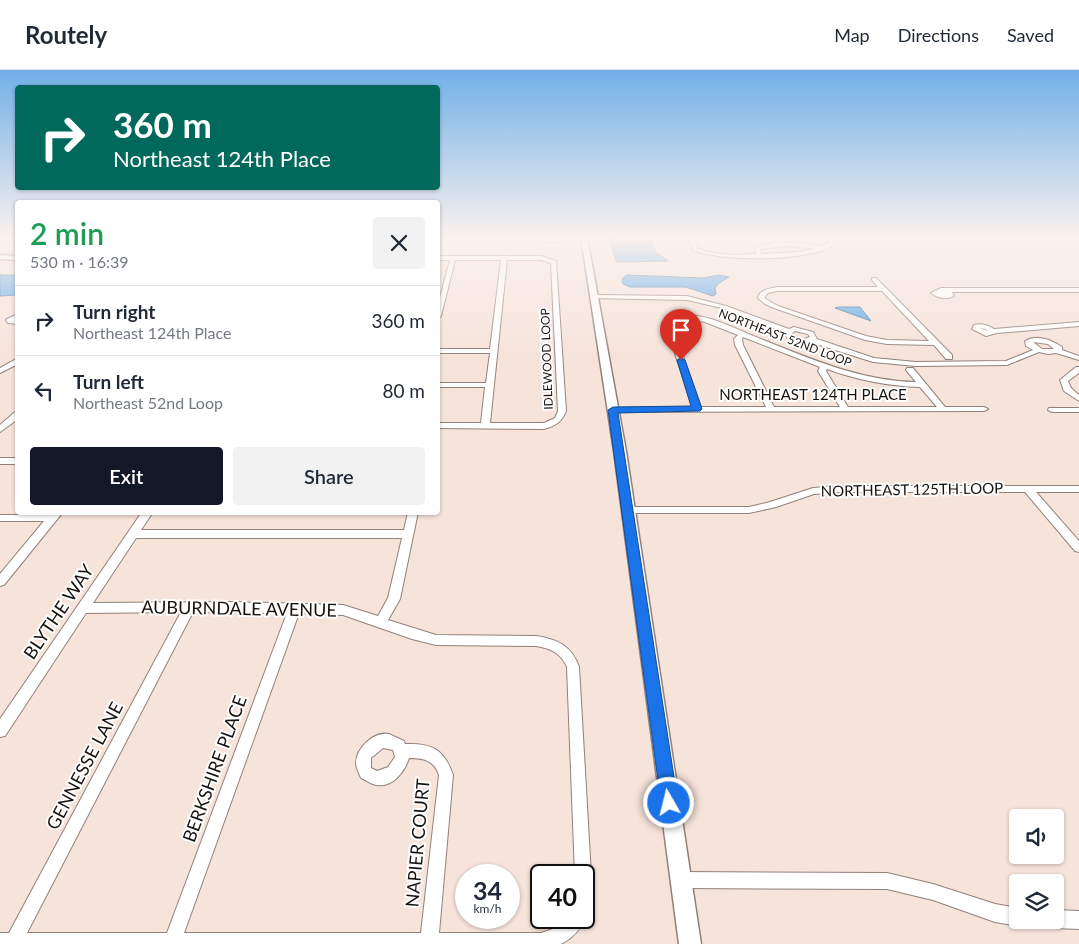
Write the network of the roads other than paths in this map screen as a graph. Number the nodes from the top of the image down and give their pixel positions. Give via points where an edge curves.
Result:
1 (448, 278) edge
2 (502, 278) edge
3 (556, 278) edge
4 (590, 278) edge
5 (874, 278) dead end
6 (884, 289) junction
7 (1076, 290) edge
8 (946, 292) dead end
9 (1079, 294) edge
10 (592, 295) junction
11 (440, 308) edge
12 (822, 323) junction
13 (1079, 324) edge
14 (1017, 330) junction
15 (788, 331) junction
16 (807, 331) junction
17 (994, 331) dead end
18 (742, 334) junction
19 (794, 340) junction
20 (813, 340) junction
21 (1034, 340) junction
22 (936, 343) junction
23 (779, 349) junction
24 (1038, 350) junction
25 (440, 351) edge
26 (494, 351) junction
27 (1058, 351) junction
28 (949, 357) dead end
29 (1079, 358) edge
30 (15, 362) edge
31 (824, 367) junction
32 (1079, 369) edge
33 (910, 370) dead end
34 (0, 371) edge
35 (440, 385) edge
36 (490, 385) junction
37 (923, 385) junction
38 (1079, 399) edge
39 (697, 409) junction
40 (771, 409) junction
41 (845, 409) junction
42 (943, 409) junction
43 (984, 409) dead end
44 (613, 410) junction
45 (1052, 410) dead end
46 (1079, 410) edge
47 (15, 416) edge
48 (440, 426) edge
49 (486, 426) junction
50 (0, 428) edge
51 (0, 461) edge
52 (15, 461) edge
53 (1028, 489) junction
54 (1079, 489) edge
55 (628, 510) junction
56 (56, 515) edge
57 (146, 515) edge
58 (412, 515) edge
59 (0, 518) edge
60 (133, 534) junction
61 (409, 534) junction
62 (1079, 548) edge
63 (0, 582) edge
64 (84, 608) junction
65 (188, 608) junction
66 (294, 608) junction
67 (381, 621) junction
68 (0, 731) edge
69 (402, 751) dead end
70 (583, 864) edge
71 (681, 880) junction
72 (1009, 915) edge
73 (1064, 919) edge
74 (1079, 920) edge
75 (570, 929) edge
76 (7, 942) edge
77 (172, 942) junction
78 (429, 942) junction
79 (690, 944) edge

1 - 11 street
2 - 26 street
3 - 49 street, IDLEWOOD LOOP via 561,415 556,422 544,426
4 - 10 street
5 - 6 street
6 - 12 street via 777,289 762,294 761,298 767,303
6 - 22 street
7 - 8 street
7 - 9 street
10 - 15 street via 687,298 724,307
10 - 44 street
12 - 16 street
12 - 22 street via 886,342
13 - 14 street
14 - 17 street
14 - 21 street
15 - 16 street
15 - 19 street via 788,336
16 - 20 street via 814,334
18 - 23 street, NORTHEAST 52ND LOOP
18 - 39 street, NORTHEAST 52ND LOOP via 700,318 685,317 671,322 670,328
18 - 40 street via 738,338 739,345
19 - 20 street
19 - 23 street
20 - 24 street via 873,360 916,364 1000,363
21 - 24 street via 1029,344
21 - 27 street via 1054,344
22 - 28 street
23 - 31 street, NORTHEAST 52ND LOOP
24 - 27 street
25 - 26 street
26 - 36 street
27 - 29 street
30 - 34 street
31 - 37 street, NORTHEAST 52ND LOOP via 874,380
31 - 41 street via 822,371
32 - 38 street via 1064,380 1067,389
33 - 37 street
35 - 36 street
36 - 49 street
37 - 42 street
39 - 40 street, NORTHEAST 124TH PLACE
39 - 44 street, NORTHEAST 124TH PLACE
40 - 41 street, NORTHEAST 124TH PLACE
41 - 42 street, NORTHEAST 124TH PLACE
42 - 43 street, NORTHEAST 124TH PLACE
44 - 55 street
45 - 46 street
47 - 50 street
48 - 49 street, IDLEWOOD LOOP
51 - 52 street
53 - 54 street, NORTHEAST 125TH LOOP
53 - 55 street, NORTHEAST 125TH LOOP via 834,489 813,491 749,510
53 - 62 street
55 - 71 street
56 - 59 street
56 - 63 street
57 - 60 street, BLYTHE WAY
58 - 61 street
60 - 61 street
60 - 64 street, BLYTHE WAY
61 - 67 street via 394,600
64 - 65 street, AUBURNDALE AVENUE
64 - 68 street, BLYTHE WAY
65 - 66 street, AUBURNDALE AVENUE
65 - 76 street, GENNESSE LANE
66 - 67 street, AUBURNDALE AVENUE via 343,610
66 - 77 street, BERKSHIRE PLACE
67 - 70 street, AUBURNDALE AVENUE via 436,640 536,641 546,642 565,652 573,667
69 - 78 street, NAPIER COURT via 426,752 436,756 444,764 446,775
71 - 72 street via 887,881
71 - 79 street
73 - 74 street
75 - 78 street via 541,942
76 - 77 street
77 - 78 street

